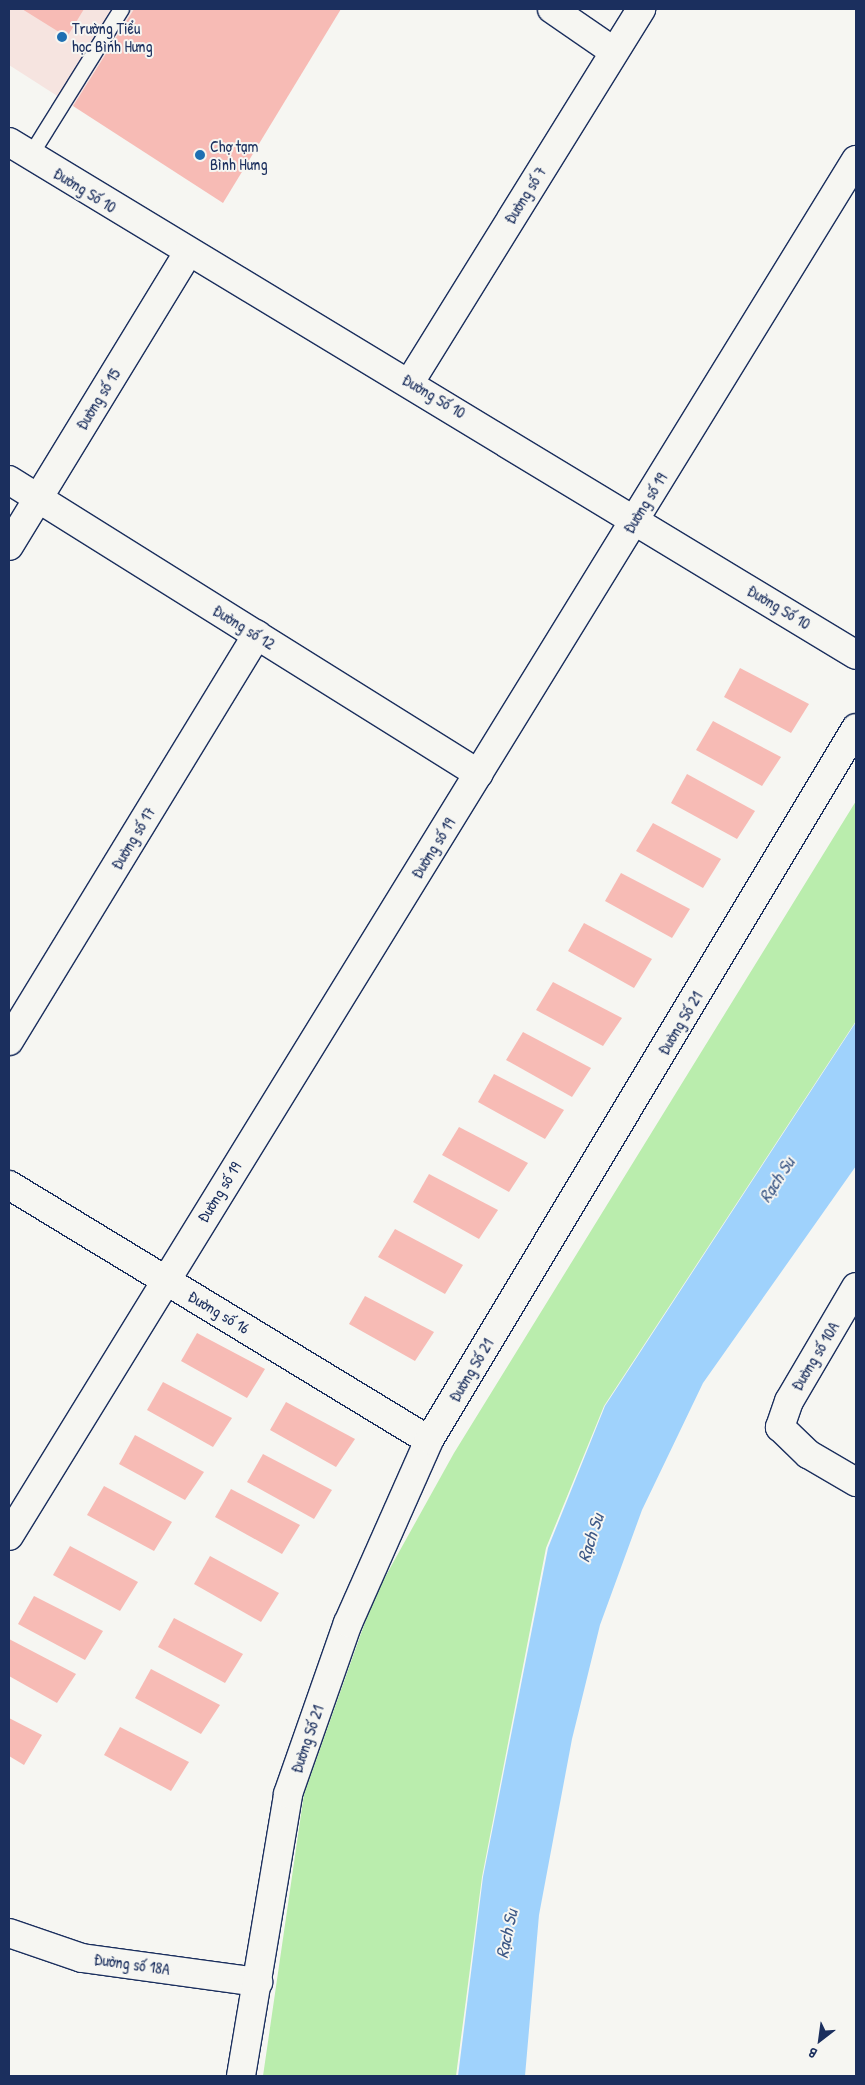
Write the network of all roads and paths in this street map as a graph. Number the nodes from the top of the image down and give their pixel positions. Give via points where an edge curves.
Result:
1 (121, 9) edge
2 (552, 9) edge
3 (641, 9) edge
4 (614, 51) junction
5 (19, 148) edge
6 (856, 160) edge
7 (188, 253) junction
8 (410, 382) junction
9 (9, 480) edge
10 (38, 498) junction
11 (635, 519) junction
12 (9, 546) edge
13 (257, 635) junction
14 (856, 654) edge
15 (856, 728) edge
16 (479, 774) junction
17 (9, 1041) edge
18 (9, 1184) edge
19 (165, 1279) junction
20 (856, 1287) edge
21 (429, 1440) junction
22 (856, 1482) edge
23 (9, 1536) edge
24 (9, 1933) edge
25 (258, 1982) junction
26 (241, 2076) edge

1 - 5 lane
2 - 4 street
3 - 4 street, Đường số 7
4 - 8 street, Đường số 7
5 - 7 street, Đường Số 10
6 - 11 street, Đường số 19
7 - 8 street, Đường Số 10
7 - 10 street, Đường số 15
8 - 11 street, Đường Số 10
9 - 10 street, Đường số 12
10 - 12 street, Đường số 15
10 - 13 street, Đường số 12
11 - 14 street, Đường Số 10
11 - 16 street, Đường số 19
13 - 16 street, Đường số 12
13 - 17 street, Đường số 17
15 - 21 street, Đường Số 21
16 - 19 street, Đường số 19
18 - 19 street, Đường số 16
19 - 21 street, Đường số 16
19 - 23 street, Đường số 19
20 - 22 street, Đường số 10A via 789,1401 780,1428 808,1454
21 - 25 street, Đường Số 21 via 348,1623 288,1794
24 - 25 street, Đường số 18A via 82,1958
25 - 26 street, Đường Số 21

